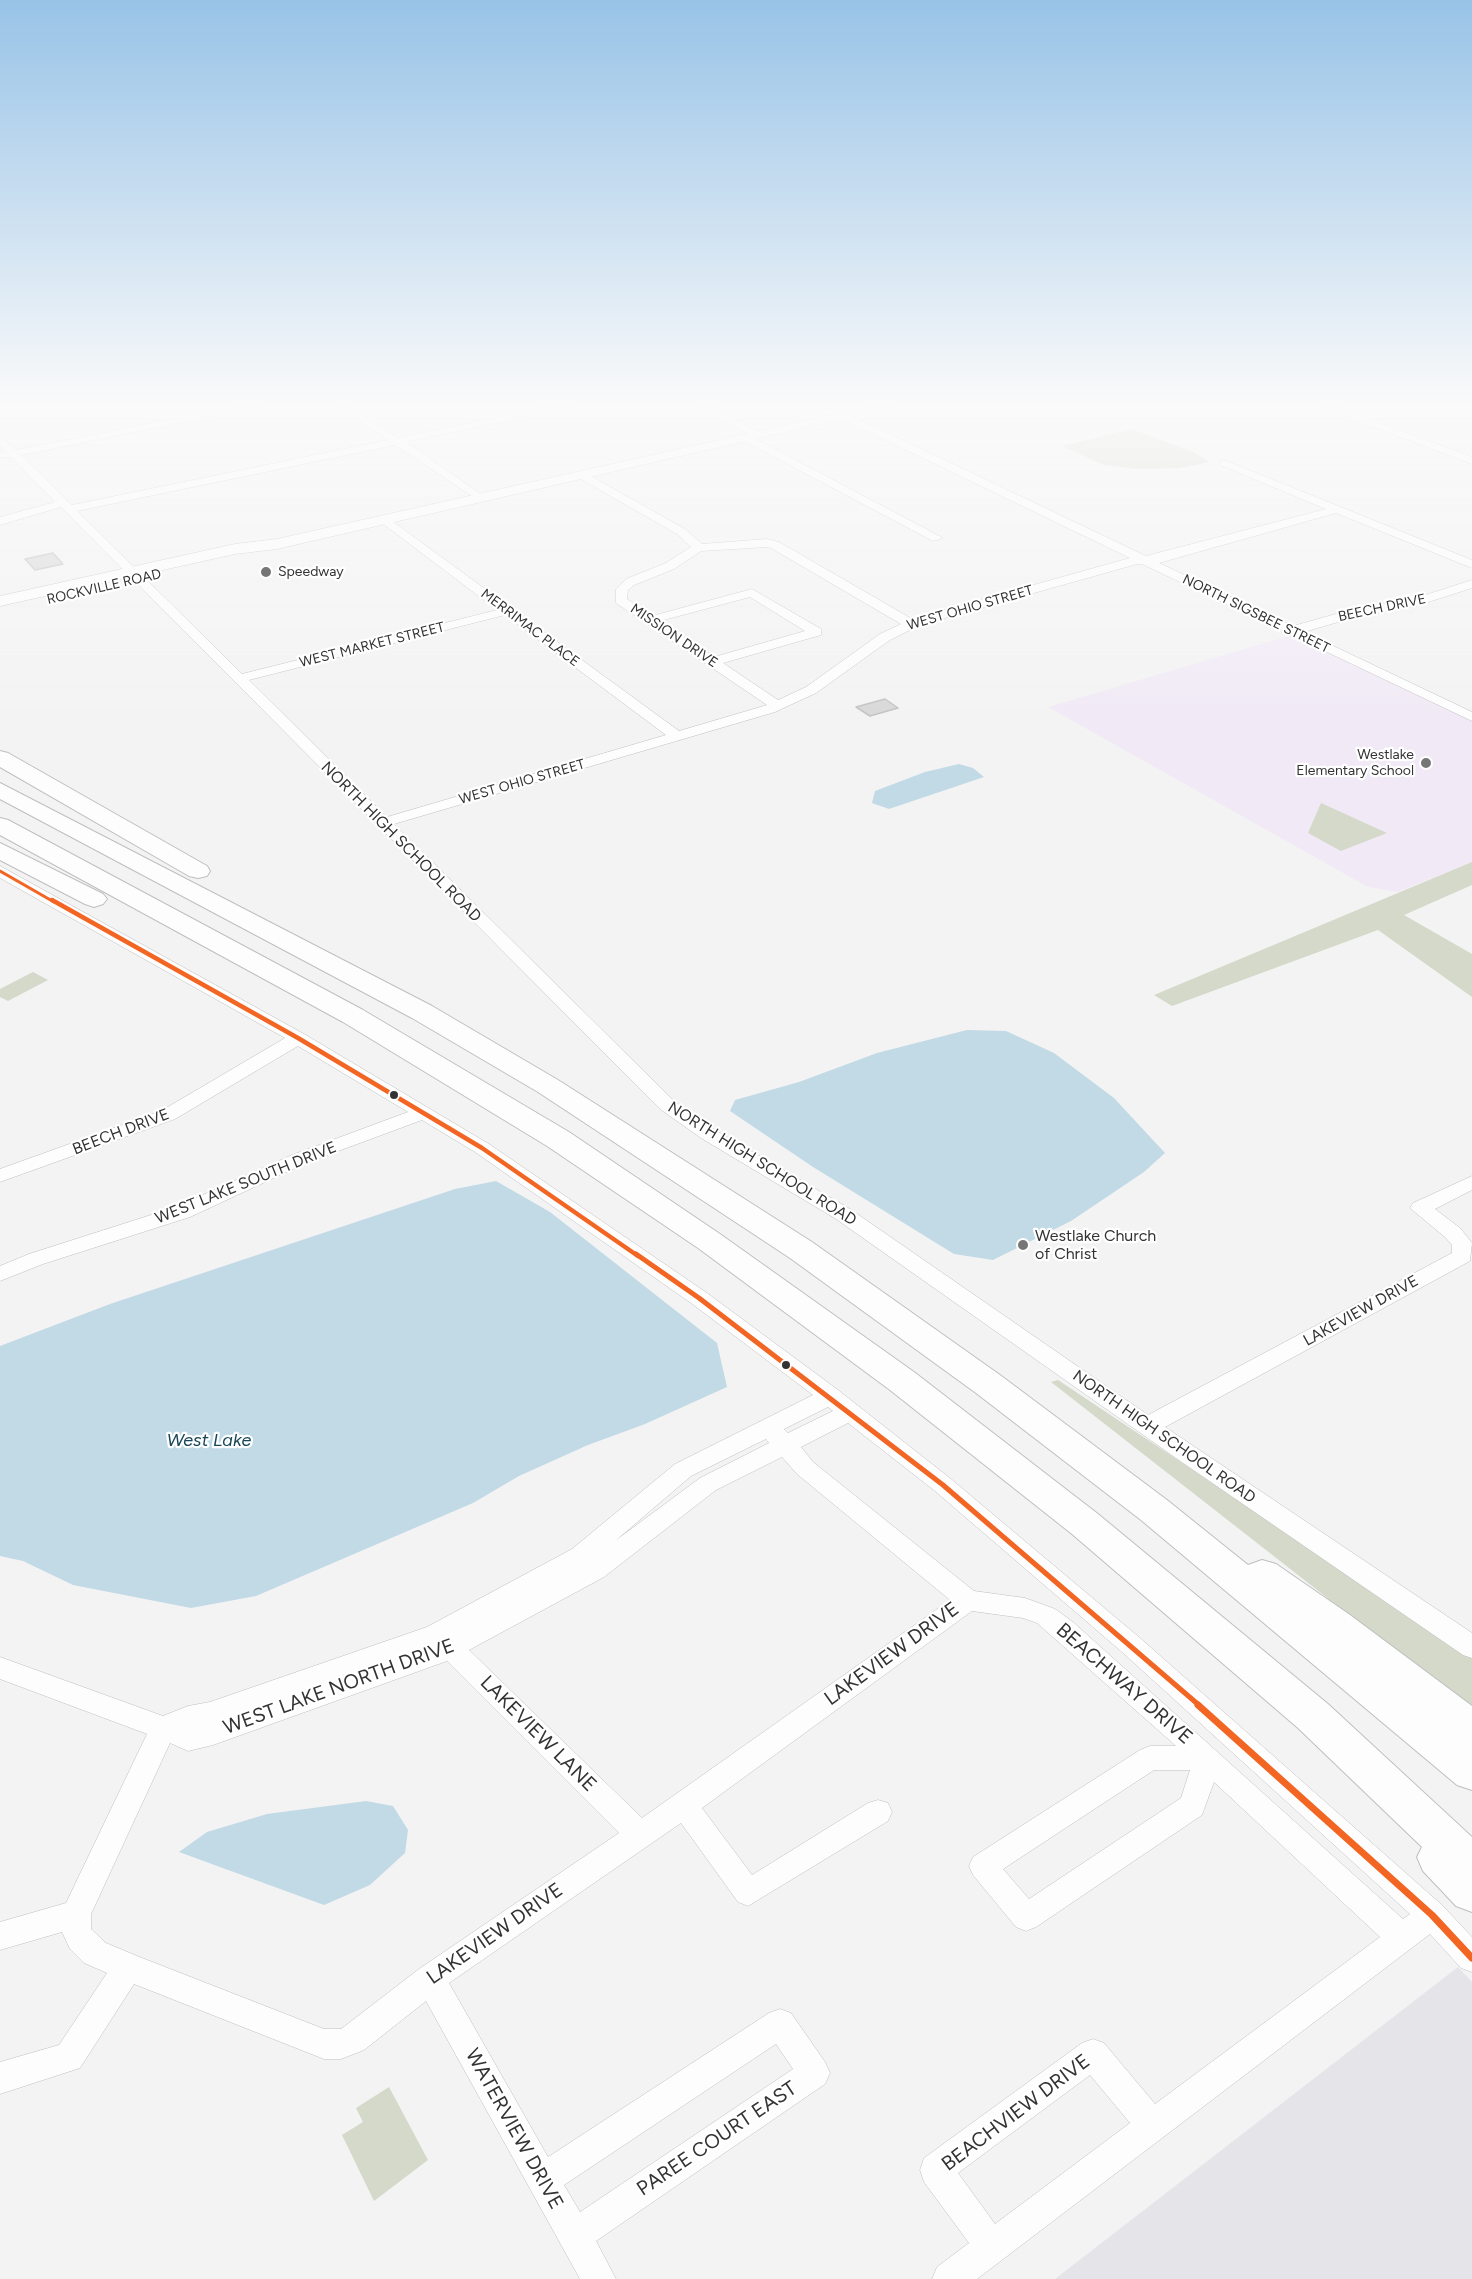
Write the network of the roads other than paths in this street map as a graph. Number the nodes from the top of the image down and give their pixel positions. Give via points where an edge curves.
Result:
1 (50, 509) edge
2 (68, 509) edge
3 (431, 509) edge
4 (639, 509) edge
5 (884, 509) edge
6 (1040, 509) edge
7 (1336, 509) edge
8 (1337, 509) edge
9 (384, 520) junction
10 (0, 521) edge
11 (936, 538) dead end
12 (700, 548) junction
13 (1146, 560) junction
14 (1472, 564) edge
15 (134, 576) junction
16 (1472, 584) edge
17 (0, 601) edge
18 (507, 611) junction
19 (0, 612) edge
20 (651, 621) junction
21 (911, 624) junction
22 (1292, 631) junction
23 (712, 662) junction
24 (238, 679) junction
25 (777, 706) junction
26 (1472, 717) edge
27 (677, 736) junction
28 (0, 758) edge
29 (0, 790) edge
30 (382, 823) junction
31 (0, 825) edge
32 (0, 850) edge
33 (0, 871) edge
34 (422, 1012) junction
35 (353, 1016) junction
36 (298, 1038) junction
37 (423, 1113) junction
38 (0, 1176) edge
39 (1472, 1182) edge
40 (0, 1274) edge
41 (830, 1396) junction
42 (850, 1412) junction
43 (1036, 1419) junction
44 (1148, 1426) junction
45 (776, 1436) junction
46 (968, 1600) junction
47 (443, 1641) junction
48 (1472, 1647) edge
49 (0, 1668) edge
50 (1313, 1716) junction
51 (163, 1729) junction
52 (1472, 1730) edge
53 (1208, 1758) junction
54 (1472, 1772) edge
55 (684, 1805) junction
56 (878, 1812) dead end
57 (640, 1835) junction
58 (1472, 1866) edge
59 (1472, 1892) edge
60 (76, 1914) junction
61 (1432, 1916) junction
62 (0, 1936) edge
63 (1402, 1938) junction
64 (1472, 1958) edge
65 (128, 1967) junction
66 (430, 1979) junction
67 (0, 2078) edge
68 (1153, 2126) junction
69 (543, 2180) junction
70 (574, 2236) junction
71 (992, 2247) junction
72 (599, 2279) edge
73 (949, 2279) edge

1 - 10 street
2 - 15 street, NORTH HIGH SCHOOL ROAD
3 - 9 main road, ROCKVILLE ROAD
4 - 12 street via 681,532
5 - 11 street
6 - 13 street, NORTH SIGSBEE STREET
7 - 13 street, WEST OHIO STREET
8 - 14 street
9 - 15 main road, ROCKVILLE ROAD
9 - 18 street, MERRIMAC PLACE
12 - 20 street, MISSION DRIVE via 621,590 620,600
12 - 21 street via 771,543
13 - 21 street, WEST OHIO STREET
13 - 22 street, NORTH SIGSBEE STREET
15 - 17 main road, ROCKVILLE ROAD
15 - 19 main road, ROCKVILLE ROAD
15 - 24 street, NORTH HIGH SCHOOL ROAD
16 - 22 street, BEECH DRIVE via 1412,603 1342,616
18 - 24 street, WEST MARKET STREET
18 - 27 street, MERRIMAC PLACE
20 - 23 street, MISSION DRIVE
20 - 23 street via 752,593 816,632
21 - 25 street, WEST OHIO STREET via 885,637 811,690
22 - 26 street, NORTH SIGSBEE STREET
23 - 25 street, MISSION DRIVE
24 - 30 street, NORTH HIGH SCHOOL ROAD
25 - 27 street, WEST OHIO STREET
27 - 30 street, WEST OHIO STREET
28 - 34 highway via 304,932
29 - 34 highway
30 - 44 street, NORTH HIGH SCHOOL ROAD via 667,1105 708,1134 843,1214
31 - 35 highway
32 - 35 highway via 290,997
33 - 36 street, BEACHWAY DRIVE
34 - 43 highway via 548,1086 723,1198
35 - 50 highway via 558,1139 800,1306 1085,1524
36 - 37 street, BEACHWAY DRIVE
36 - 38 street, BEECH DRIVE via 162,1118
37 - 40 street, WEST LAKE SOUTH DRIVE via 299,1159 183,1212 36,1258
37 - 41 street, BEACHWAY DRIVE via 482,1148 699,1298
39 - 44 street, LAKEVIEW DRIVE via 1420,1208 1453,1233 1462,1244 1463,1256
41 - 42 street, BEACHWAY DRIVE
41 - 45 street, WEST LAKE NORTH DRIVE
42 - 45 street, WEST LAKE NORTH DRIVE
42 - 61 street, BEACHWAY DRIVE via 943,1485 1131,1645
43 - 52 highway via 1336,1626
43 - 54 highway via 1172,1525
44 - 48 street, NORTH HIGH SCHOOL ROAD
45 - 46 street via 805,1468
45 - 47 street, WEST LAKE NORTH DRIVE via 595,1570
46 - 53 street, BEACHWAY DRIVE via 1025,1608 1059,1624
46 - 55 street, LAKEVIEW DRIVE
47 - 51 street, WEST LAKE NORTH DRIVE via 213,1733 188,1739
47 - 57 street, LAKEVIEW LANE
49 - 51 street, WEST LAKE NORTH DRIVE
50 - 58 highway
50 - 59 highway
51 - 60 street
53 - 53 street via 1150,1758 983,1866 1026,1917 1192,1806
53 - 63 street, BEACHWAY DRIVE
55 - 56 street via 748,1893
55 - 57 street, LAKEVIEW DRIVE
57 - 66 street, LAKEVIEW DRIVE
60 - 62 street
60 - 65 street, LAKEVIEW DRIVE via 76,1930 86,1947
61 - 63 street
61 - 64 street, BEACHWAY DRIVE
63 - 68 street
65 - 66 street, LAKEVIEW DRIVE via 332,2045 353,2039
65 - 67 street via 69,2057
66 - 69 street, WATERVIEW DRIVE
68 - 71 street
68 - 71 street, BEACHVIEW DRIVE via 1094,2054 936,2170
69 - 70 street, WATERVIEW DRIVE
69 - 70 street, PAREE COURT EAST via 780,2024 814,2073
70 - 72 street, WATERVIEW DRIVE
71 - 73 street

